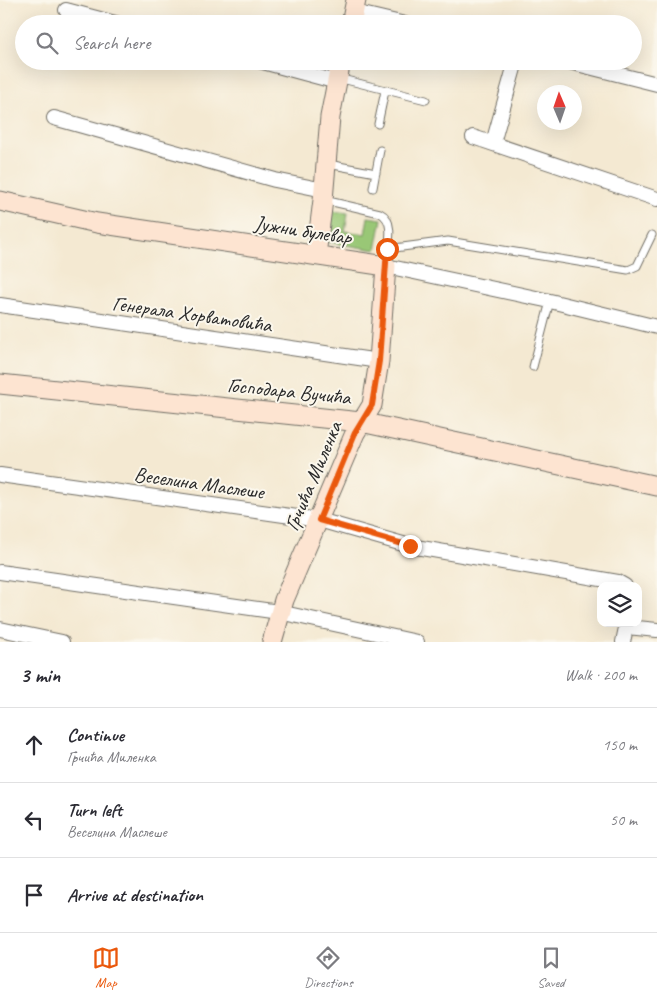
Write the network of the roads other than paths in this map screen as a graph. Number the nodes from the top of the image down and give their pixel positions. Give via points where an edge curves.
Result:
1 (66, 10) dead end
2 (354, 12) edge
3 (85, 15) edge
4 (367, 15) edge
5 (314, 70) edge
6 (513, 70) edge
7 (601, 70) edge
8 (338, 74) edge
9 (657, 84) edge
10 (385, 91) junction
11 (426, 100) dead end
12 (54, 118) dead end
13 (378, 124) dead end
14 (473, 137) dead end
15 (493, 143) junction
16 (380, 150) dead end
17 (325, 164) junction
18 (376, 173) junction
19 (373, 188) dead end
20 (323, 195) junction
21 (657, 198) edge
22 (0, 201) edge
23 (652, 234) dead end
24 (316, 254) junction
25 (387, 258) junction
26 (550, 301) junction
27 (0, 305) edge
28 (657, 328) edge
29 (379, 361) junction
30 (533, 367) dead end
31 (0, 384) edge
32 (361, 422) junction
33 (0, 474) edge
34 (657, 486) edge
35 (319, 520) junction
36 (0, 572) edge
37 (618, 582) edge
38 (279, 612) junction
39 (627, 627) edge
40 (639, 627) edge
41 (0, 628) edge
42 (657, 630) edge
43 (62, 642) edge
44 (272, 642) edge
45 (417, 642) edge
46 (623, 642) edge

1 - 3 street
2 - 4 street
5 - 8 street
6 - 15 street
7 - 9 street
8 - 10 lane
8 - 17 main road
10 - 11 lane
10 - 13 lane
12 - 20 street
14 - 15 street
15 - 21 street
16 - 18 lane
17 - 18 lane
17 - 20 main road
18 - 19 lane
20 - 24 main road
20 - 25 lane via 387,217 390,223
22 - 24 main road, Јужни булевар via 97,223
23 - 25 lane via 637,266 628,270 448,241
24 - 25 main road, Јужни булевар
25 - 26 street, Јужни булевар
25 - 29 main road, Грчића Миленка
26 - 28 street, Јужни булевар
26 - 30 lane
27 - 29 street, Генерала Хорватовића
29 - 32 main road, Грчића Миленка via 372,405
31 - 32 main road, Господара Вучића
32 - 34 main road, Господара Вучића
32 - 35 main road, Грчића Миленка
33 - 35 street, Веселина Маслеше
35 - 37 street, Веселина Маслеше via 410,546
35 - 38 main road, Грчића Миленка
36 - 38 street
38 - 44 main road, Грчића Миленка
38 - 45 street
39 - 46 street
40 - 42 street
41 - 43 street

